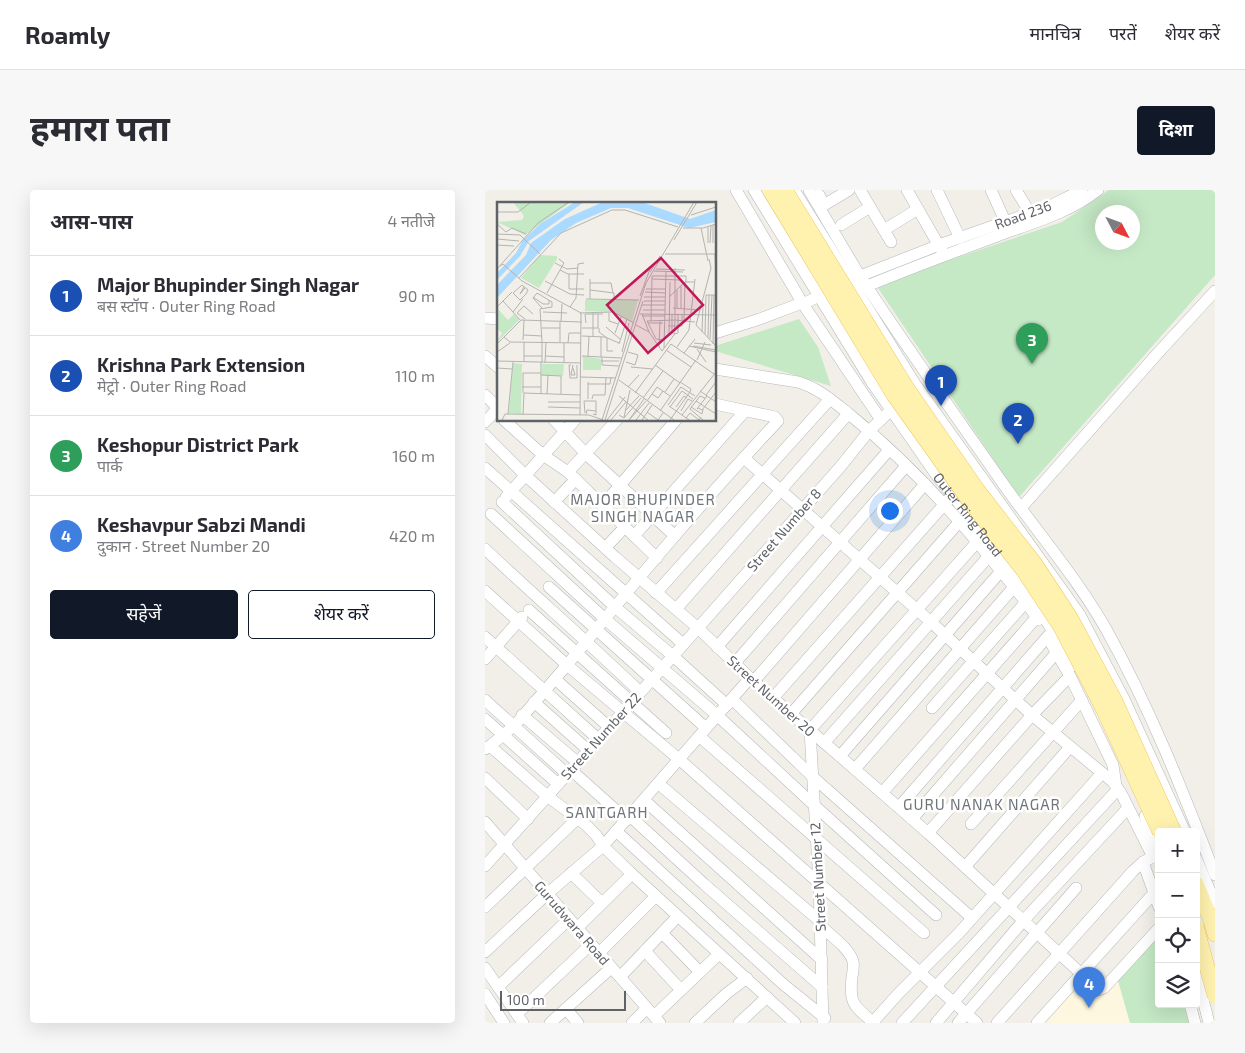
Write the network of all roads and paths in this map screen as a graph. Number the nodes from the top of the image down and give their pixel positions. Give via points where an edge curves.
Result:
1 (736, 190) edge
2 (754, 190) edge
3 (770, 190) edge
4 (785, 190) edge
5 (794, 190) edge
6 (809, 190) edge
7 (816, 190) edge
8 (849, 190) edge
9 (860, 190) edge
10 (907, 190) edge
11 (937, 190) edge
12 (991, 190) edge
13 (1016, 190) edge
14 (1098, 190) edge
15 (1077, 191) edge
16 (1059, 195) edge
17 (765, 207) junction
18 (870, 207) junction
19 (918, 209) junction
20 (1032, 218) junction
21 (1005, 221) junction
22 (898, 222) junction
23 (841, 225) dead end
24 (884, 230) junction
25 (903, 233) dead end
26 (962, 238) junction
27 (891, 242) dead end
28 (942, 250) junction
29 (859, 283) junction
30 (817, 294) junction
31 (1213, 297) edge
32 (801, 302) junction
33 (716, 333) edge
34 (883, 334) junction
35 (853, 352) junction
36 (485, 356) edge
37 (497, 366) edge
38 (716, 369) edge
39 (485, 395) edge
40 (830, 399) junction
41 (716, 404) edge
42 (497, 410) edge
43 (745, 410) junction
44 (891, 410) junction
45 (848, 414) junction
46 (881, 420) junction
47 (505, 421) edge
48 (555, 421) edge
49 (574, 421) edge
50 (616, 421) edge
51 (675, 421) edge
52 (485, 422) edge
53 (565, 431) junction
54 (869, 431) junction
55 (485, 436) edge
56 (889, 450) junction
57 (585, 454) junction
58 (543, 455) junction
59 (743, 458) junction
60 (907, 466) junction
61 (485, 468) edge
62 (763, 474) junction
63 (525, 475) junction
64 (572, 475) junction
65 (925, 484) junction
66 (619, 486) junction
67 (781, 490) junction
68 (511, 492) junction
69 (948, 499) junction
70 (501, 502) junction
71 (554, 502) junction
72 (603, 505) junction
73 (1021, 508) junction
74 (802, 509) junction
75 (653, 514) junction
76 (488, 517) edge
77 (960, 521) junction
78 (823, 526) junction
79 (625, 527) junction
80 (634, 536) junction
81 (675, 536) junction
82 (593, 537) junction
83 (977, 542) junction
84 (841, 543) junction
85 (605, 548) junction
86 (485, 549) edge
87 (579, 552) junction
88 (989, 556) junction
89 (657, 558) junction
90 (860, 561) junction
91 (569, 564) junction
92 (1001, 571) junction
93 (559, 576) junction
94 (639, 578) junction
95 (878, 578) junction
96 (549, 587) junction
97 (1014, 587) junction
98 (485, 591) edge
99 (656, 593) junction
100 (897, 593) junction
101 (626, 594) junction
102 (538, 599) junction
103 (1026, 602) junction
104 (615, 607) junction
105 (675, 609) junction
106 (529, 610) junction
107 (916, 610) junction
108 (1037, 618) junction
109 (605, 619) junction
110 (518, 621) junction
111 (931, 622) junction
112 (697, 628) junction
113 (597, 629) junction
114 (1047, 636) junction
115 (485, 637) edge
116 (945, 637) junction
117 (587, 641) junction
118 (683, 644) junction
119 (717, 646) junction
120 (495, 647) junction
121 (959, 650) junction
122 (1057, 652) junction
123 (576, 654) junction
124 (673, 656) junction
125 (485, 659) edge
126 (973, 661) junction
127 (735, 664) junction
128 (567, 665) junction
129 (662, 668) junction
130 (987, 673) junction
131 (1070, 676) junction
132 (555, 679) junction
133 (651, 680) junction
134 (752, 680) junction
135 (1002, 687) junction
136 (544, 691) junction
137 (641, 692) junction
138 (773, 698) junction
139 (485, 700) edge
140 (1082, 700) junction
141 (1016, 701) junction
142 (534, 702) junction
143 (631, 702) junction
144 (730, 702) junction
145 (932, 708) dead end
146 (622, 712) junction
147 (791, 714) junction
148 (522, 715) junction
149 (1032, 715) junction
150 (718, 716) junction
151 (485, 719) edge
152 (515, 725) junction
153 (609, 727) junction
154 (810, 730) junction
155 (702, 732) junction
156 (1052, 732) junction
157 (666, 733) dead end
158 (503, 735) junction
159 (598, 739) junction
160 (825, 743) junction
161 (488, 747) edge
162 (1070, 747) junction
163 (588, 750) junction
164 (840, 756) junction
165 (680, 760) junction
166 (572, 769) junction
167 (855, 769) junction
168 (1102, 773) junction
169 (485, 778) edge
170 (813, 778) junction
171 (558, 784) junction
172 (659, 784) junction
173 (1117, 787) junction
174 (883, 793) junction
175 (547, 796) junction
176 (644, 800) junction
177 (815, 806) junction
178 (899, 807) junction
179 (1128, 808) junction
180 (578, 818) junction
181 (628, 818) junction
182 (528, 819) junction
183 (912, 819) junction
184 (485, 822) edge
185 (971, 824) dead end
186 (1158, 828) edge
187 (1172, 828) edge
188 (1183, 828) edge
189 (616, 831) junction
190 (928, 833) junction
191 (817, 840) junction
192 (505, 845) junction
193 (603, 846) junction
194 (1153, 856) edge
195 (485, 866) edge
196 (965, 867) junction
197 (1200, 867) edge
198 (525, 868) junction
199 (571, 873) junction
200 (631, 874) junction
201 (1215, 875) edge
202 (819, 884) junction
203 (1076, 888) dead end
204 (1154, 893) joint
205 (547, 894) junction
206 (994, 894) junction
207 (1200, 894) edge
208 (656, 896) junction
209 (602, 903) junction
210 (1215, 903) edge
211 (485, 907) edge
212 (1009, 908) junction
213 (936, 914) dead end
214 (678, 916) junction
215 (972, 918) junction
216 (1023, 921) junction
217 (573, 923) junction
218 (821, 924) junction
219 (1155, 932) edge
220 (662, 933) junction
221 (924, 933) dead end
222 (1037, 934) junction
223 (1215, 934) edge
224 (1200, 942) edge
225 (591, 944) junction
226 (645, 951) junction
227 (485, 952) edge
228 (599, 953) junction
229 (719, 954) junction
230 (1060, 954) junction
231 (822, 960) junction
232 (485, 968) edge
233 (611, 968) junction
234 (700, 972) junction
235 (920, 972) junction
236 (1081, 973) junction
237 (620, 977) junction
238 (1200, 977) edge
239 (747, 978) junction
240 (1215, 978) edge
241 (498, 987) junction
242 (822, 987) junction
243 (935, 987) junction
244 (1200, 988) edge
245 (681, 990) junction
246 (485, 994) edge
247 (1215, 996) edge
248 (767, 997) junction
249 (954, 1003) junction
250 (1191, 1008) edge
251 (566, 1009) junction
252 (967, 1014) junction
253 (654, 1016) edge
254 (520, 1018) edge
255 (825, 1020) edge
256 (745, 1021) edge
257 (504, 1023) edge
258 (551, 1023) edge
259 (578, 1023) edge
260 (632, 1023) edge
261 (695, 1023) edge
262 (795, 1023) edge
263 (874, 1023) edge
264 (902, 1023) edge
265 (935, 1023) edge
266 (958, 1023) edge
267 (977, 1023) edge
268 (997, 1023) edge
269 (1037, 1023) edge
270 (1195, 1023) edge
271 (1209, 1023) edge

1 - 32 street
2 - 17 street, Outer Ring Road
3 - 186 main road, Outer Ring Road, bridge via 894,395 1024,571 1061,627 1103,708
4 - 187 main road, Outer Ring Road, bridge via 906,387 978,492 1035,564 1071,619 1115,701
5 - 17 street
5 - 29 street
6 - 29 street
7 - 8 street via 824,205
9 - 18 street
10 - 19 street
11 - 26 street
12 - 21 street
13 - 20 street
14 - 20 street via 1066,209
15 - 16 street, Road 236
16 - 20 street, Road 236
17 - 30 street, Outer Ring Road
18 - 23 street
18 - 24 street
19 - 22 street
19 - 28 street
20 - 21 street, Road 236
20 - 28 street
21 - 26 street, Road 236
22 - 24 street
22 - 25 street
24 - 27 street
26 - 28 street, Road 236
28 - 29 street
29 - 34 street
29 - 73 street
30 - 32 street
30 - 35 street, Outer Ring Road
31 - 73 street via 1158,353
32 - 33 street
32 - 46 street
34 - 35 street
34 - 188 street via 915,384 1080,615 1124,698
35 - 44 street, Outer Ring Road
36 - 37 street
38 - 40 street via 798,382 812,386
39 - 42 street
40 - 45 street
40 - 62 street
41 - 43 street
42 - 52 street
43 - 59 street via 775,417 778,421
43 - 75 street
44 - 46 street, Street Number 8
44 - 69 street, Outer Ring Road
45 - 54 street
45 - 67 street
46 - 54 street, Street Number 8
47 - 58 street
48 - 53 street
49 - 53 street
50 - 57 street
51 - 66 street
53 - 57 street
53 - 58 street
54 - 56 street
54 - 74 street, Street Number 8
55 - 63 street, Street Number 20
56 - 60 street
56 - 78 street
57 - 64 street
57 - 66 street
58 - 63 street
58 - 64 street
59 - 62 street
59 - 81 street
60 - 65 street
60 - 84 street
61 - 68 street
62 - 67 street
62 - 99 street
63 - 68 street
63 - 71 street, Street Number 20
64 - 71 street
64 - 72 street
65 - 69 street
65 - 90 street
66 - 72 street
66 - 75 street
67 - 74 street
67 - 105 street
68 - 70 street
68 - 87 street
69 - 77 street
69 - 95 street
69 - 194 street, Outer Ring Road via 1031,595 1069,659 1107,732
70 - 76 street
70 - 91 street
71 - 82 street, Street Number 20
72 - 79 street
73 - 201 street via 1075,580 1106,629 1181,786
74 - 78 street
74 - 112 street, Street Number 8
75 - 80 street
75 - 81 street
76 - 93 street
77 - 83 street
77 - 100 street
78 - 84 street
78 - 119 street
79 - 80 street
79 - 85 street
80 - 89 street
81 - 89 street
82 - 85 street, Street Number 20
82 - 87 street
83 - 88 street
83 - 107 street
84 - 90 street
84 - 127 street
85 - 94 street, Street Number 20
86 - 102 street
87 - 91 street
87 - 101 street
88 - 92 street
88 - 111 street
89 - 94 street
90 - 95 street
90 - 134 street
91 - 93 street
91 - 104 street
92 - 97 street
92 - 116 street
93 - 96 street
93 - 109 street
94 - 99 street, Street Number 20
94 - 101 street
95 - 100 street
95 - 138 street
96 - 102 street
96 - 113 street
97 - 103 street
97 - 121 street
98 - 110 street
99 - 105 street, Street Number 20
100 - 107 street
100 - 147 street
101 - 104 street
101 - 118 street
102 - 106 street
102 - 117 street
103 - 108 street
103 - 126 street
104 - 109 street
104 - 124 street
105 - 112 street, Street Number 20
106 - 110 street
106 - 123 street
107 - 111 street
107 - 154 street
108 - 114 street
108 - 130 street
109 - 113 street
109 - 129 street
110 - 120 street
110 - 128 street
111 - 116 street
111 - 160 street
112 - 118 street, Street Number 22
112 - 119 street, Street Number 20
113 - 117 street
113 - 133 street
114 - 122 street
114 - 135 street
115 - 120 street
116 - 121 street
116 - 164 street
117 - 123 street
117 - 137 street
118 - 124 street, Street Number 22
119 - 127 street, Street Number 20
120 - 125 street
120 - 136 street
121 - 126 street
121 - 167 street
122 - 131 street
122 - 141 street
123 - 128 street
123 - 143 street
124 - 129 street, Street Number 22
124 - 144 street
126 - 130 street
126 - 145 street
127 - 134 street, Street Number 20
128 - 132 street
128 - 146 street
129 - 133 street, Street Number 22
129 - 150 street
130 - 135 street
130 - 174 street
131 - 140 street
131 - 149 street
132 - 136 street
132 - 153 street
133 - 137 street, Street Number 22
133 - 155 street
134 - 138 street, Street Number 20
134 - 144 street
135 - 141 street
135 - 178 street
136 - 142 street
136 - 159 street
137 - 143 street, Street Number 22
138 - 147 street, Street Number 20
139 - 152 street
140 - 156 street
140 - 173 street via 1113,765
141 - 149 street
141 - 183 street
142 - 148 street
142 - 163 street
143 - 146 street, Street Number 22
143 - 157 street
144 - 150 street
144 - 170 street
146 - 153 street, Street Number 22
146 - 165 street
147 - 154 street, Street Number 20
148 - 152 street
148 - 166 street
149 - 156 street
149 - 190 street
150 - 155 street
150 - 177 street
151 - 158 street
152 - 158 street
152 - 166 street
153 - 159 street, Street Number 22
154 - 160 street, Street Number 20
154 - 170 street, Street Number 12
155 - 165 street
155 - 191 street
156 - 162 street
156 - 185 street
158 - 161 street
158 - 171 street
159 - 163 street, Street Number 22
160 - 164 street, Street Number 20
161 - 175 street
162 - 168 street
162 - 196 street
163 - 166 street, Street Number 22
164 - 167 street, Street Number 20
165 - 172 street
165 - 202 street
166 - 171 street, Street Number 22
166 - 181 street
167 - 174 street, Street Number 20
168 - 173 street
168 - 206 street
169 - 182 street
170 - 177 street, Street Number 12
170 - 215 street
171 - 175 street, Street Number 22
172 - 176 street
172 - 218 street
173 - 179 street
173 - 212 street
174 - 178 street, Street Number 20
175 - 180 street
175 - 182 street, Street Number 22
176 - 181 street
176 - 231 street
177 - 191 street, Street Number 12
177 - 213 street
178 - 183 street, Street Number 20
179 - 194 street
179 - 216 street
180 - 193 street
180 - 198 street
181 - 189 street
181 - 242 street
182 - 192 street, Street Number 22
183 - 190 street, Street Number 20
184 - 192 street, Gurudwara Road
189 - 193 street
189 - 255 street
190 - 196 street, Street Number 20
191 - 202 street, Street Number 12
191 - 221 street
192 - 195 street, Street Number 22
192 - 198 street, Gurudwara Road
193 - 199 street
193 - 200 street
194 - 204 street
194 - 230 street via 1133,871
196 - 206 street, Street Number 20
197 - 210 street
198 - 205 street, Gurudwara Road
198 - 211 street
199 - 205 street
199 - 209 street
200 - 208 street
200 - 209 street
202 - 218 street, Street Number 12
202 - 235 street
203 - 222 street
204 - 236 street
205 - 217 street, Gurudwara Road
205 - 227 street
206 - 212 street, Street Number 20
206 - 215 street
207 - 223 main road
208 - 214 street
208 - 228 street
209 - 217 street
212 - 216 street, Street Number 20
212 - 243 street
214 - 220 street
214 - 229 street
215 - 235 street
216 - 222 street, Street Number 20
216 - 249 street
217 - 225 street, Gurudwara Road
217 - 241 street
218 - 231 street, Street Number 12
218 - 263 street via 849,954 853,963 852,1001
219 - 236 street, Street Number 20 via 1101,990
220 - 226 street
220 - 234 street
222 - 230 street, Street Number 20
222 - 252 street
224 - 247 main road, bridge
225 - 228 street, Gurudwara Road
225 - 254 street
226 - 237 street
226 - 245 street
228 - 233 street, Gurudwara Road
229 - 234 street
229 - 239 street
230 - 236 street, Street Number 20
230 - 268 street
231 - 242 street, Street Number 12
232 - 241 street
233 - 237 street, Gurudwara Road
233 - 251 street
234 - 245 street
235 - 243 street
235 - 263 street
236 - 269 street
237 - 253 street, Gurudwara Road
238 - 240 street
239 - 248 street
239 - 261 street
241 - 254 street
242 - 255 street, Street Number 12
243 - 249 street
243 - 264 street
244 - 271 street
245 - 253 street
246 - 257 street
248 - 256 street
248 - 262 street
249 - 252 street
249 - 265 street
250 - 270 street
251 - 258 street
251 - 259 street
252 - 266 street
252 - 267 street
253 - 260 street

